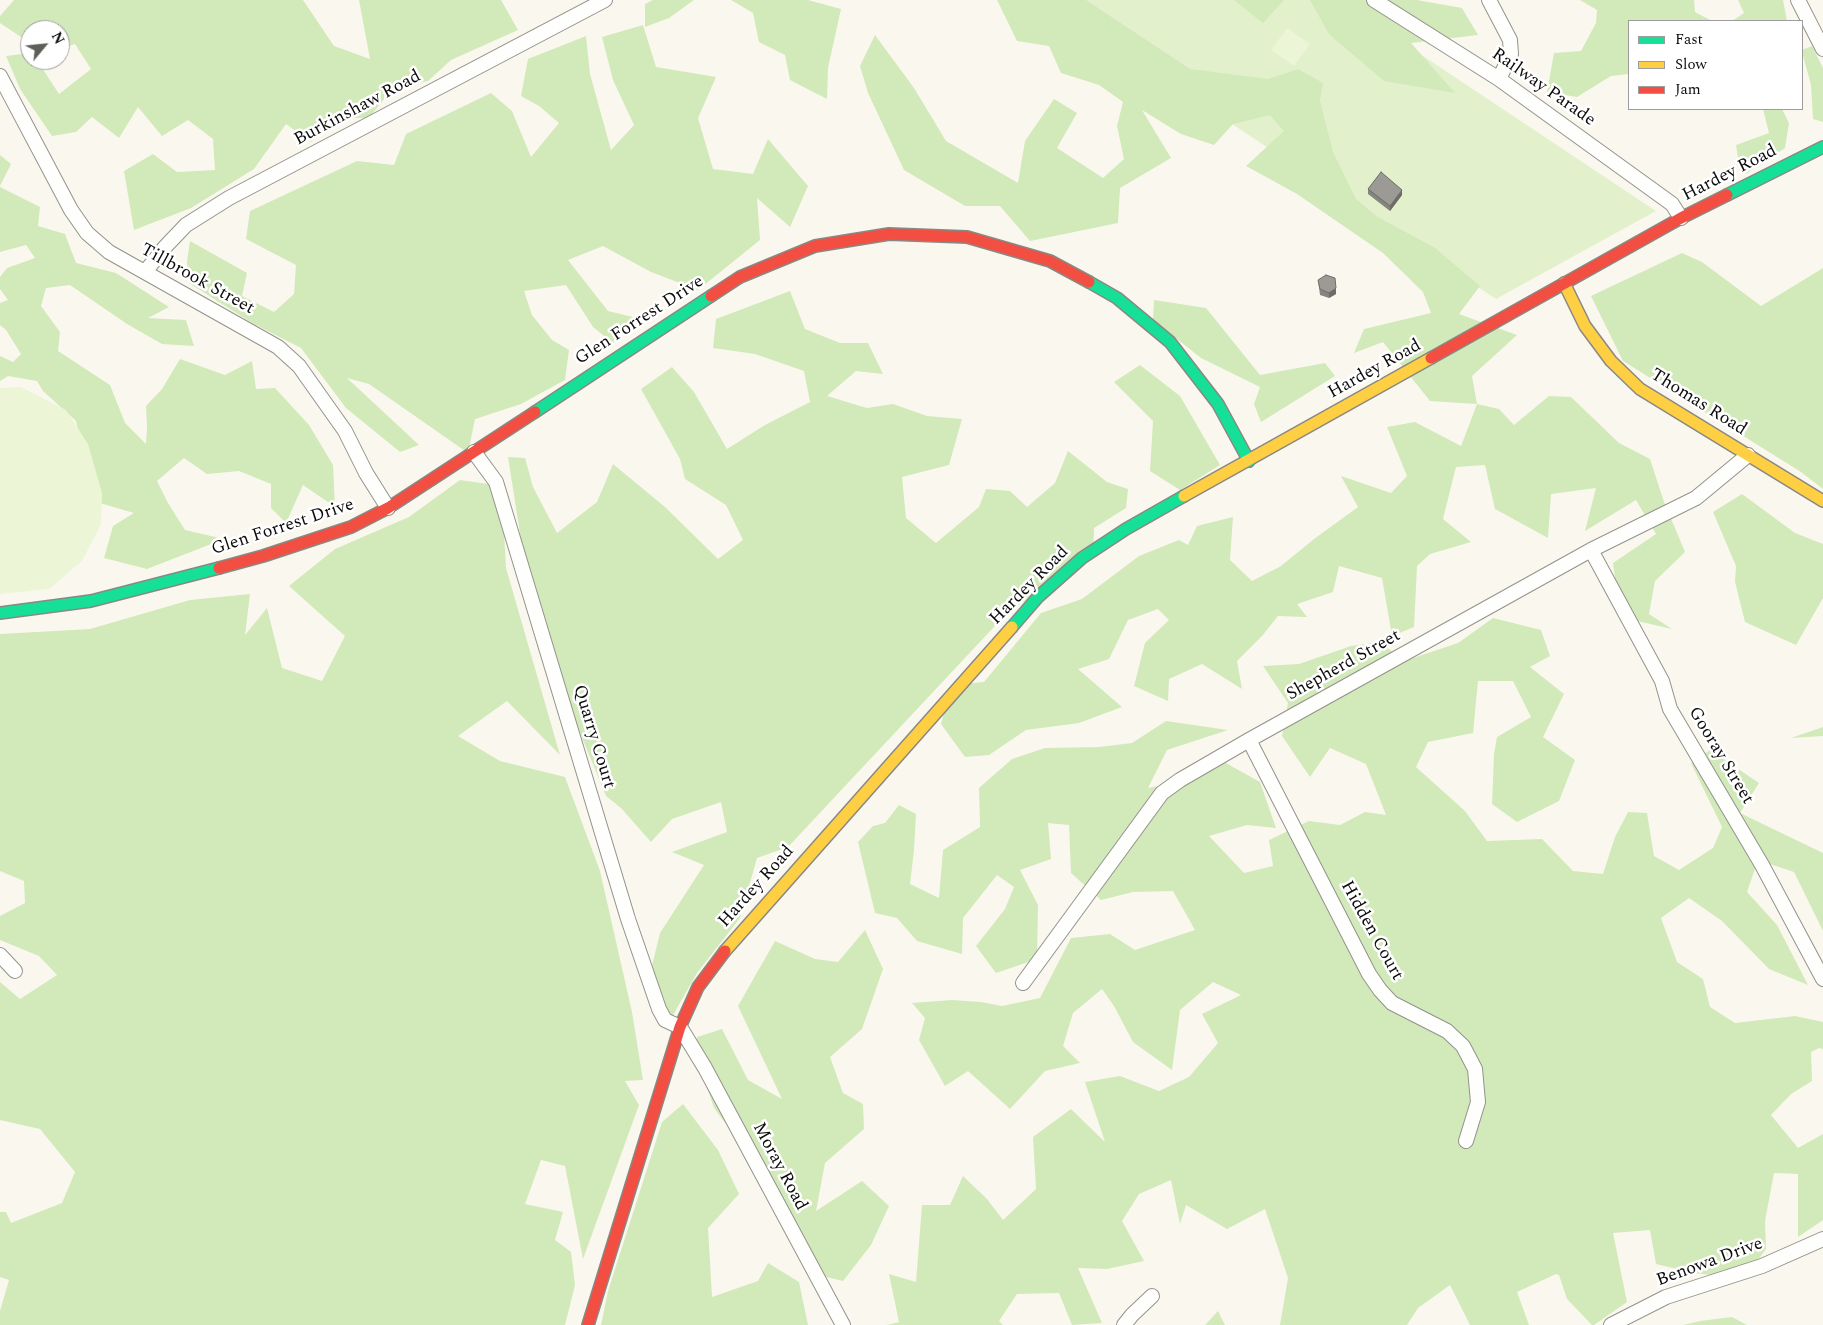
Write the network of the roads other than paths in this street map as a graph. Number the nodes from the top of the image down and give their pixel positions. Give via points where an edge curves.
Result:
1 (605, 0) edge
2 (1374, 0) edge
3 (1489, 0) edge
4 (1798, 0) edge
5 (1823, 49) edge
6 (0, 76) edge
7 (1499, 79) junction
8 (1823, 147) edge
9 (1681, 218) junction
10 (145, 272) junction
11 (1564, 284) junction
12 (474, 452) junction
13 (1748, 455) junction
14 (1249, 461) junction
15 (1823, 502) edge
16 (388, 508) junction
17 (1591, 550) junction
18 (0, 613) edge
19 (1249, 740) junction
20 (0, 955) edge
21 (15, 971) dead end
22 (1823, 979) edge
23 (1023, 983) dead end
24 (680, 1027) junction
25 (1466, 1141) dead end
26 (1823, 1239) edge
27 (1152, 1296) dead end
28 (588, 1325) edge
29 (843, 1325) edge
30 (1124, 1325) edge
31 (1611, 1325) edge

1 - 10 street, Burkinshaw Road via 229,198 186,225
2 - 7 street, Railway Parade
3 - 7 street via 1510,40 1511,54
4 - 5 street
6 - 10 street, Tillbrook Street via 71,210 87,233 109,252
7 - 9 street, Railway Parade via 1672,204
8 - 9 street, Hardey Road
9 - 11 street, Hardey Road
10 - 16 street, Tillbrook Street via 278,347 299,366 345,431
11 - 13 street, Thomas Road via 1585,326 1611,360 1640,389
11 - 14 street, Hardey Road
12 - 14 street, Glen Forrest Drive via 740,277 815,246 889,234 967,237 1050,261 1117,298 1170,342 1218,404
12 - 16 street, Glen Forrest Drive
12 - 24 street, Quarry Court via 496,482 628,919 659,1009 666,1020
13 - 15 street, Thomas Road
13 - 17 street, Shepherd Street via 1696,498
14 - 24 street, Hardey Road via 1126,529 1082,558 1038,597 722,954 698,988
16 - 18 street, Glen Forrest Drive via 351,527 322,537 186,577 91,601
17 - 19 street, Shepherd Street
17 - 22 street, Gooray Street via 1662,682 1670,709 1762,865
19 - 23 street, Shepherd Street via 1162,793
19 - 25 street, Hidden Court via 1380,990 1392,1003 1447,1030 1471,1061 1475,1069 1478,1102
20 - 21 street
24 - 28 street, Hardey Road
24 - 29 street, Moray Road
26 - 31 street, Benowa Drive via 1762,1266 1666,1297
27 - 30 street

